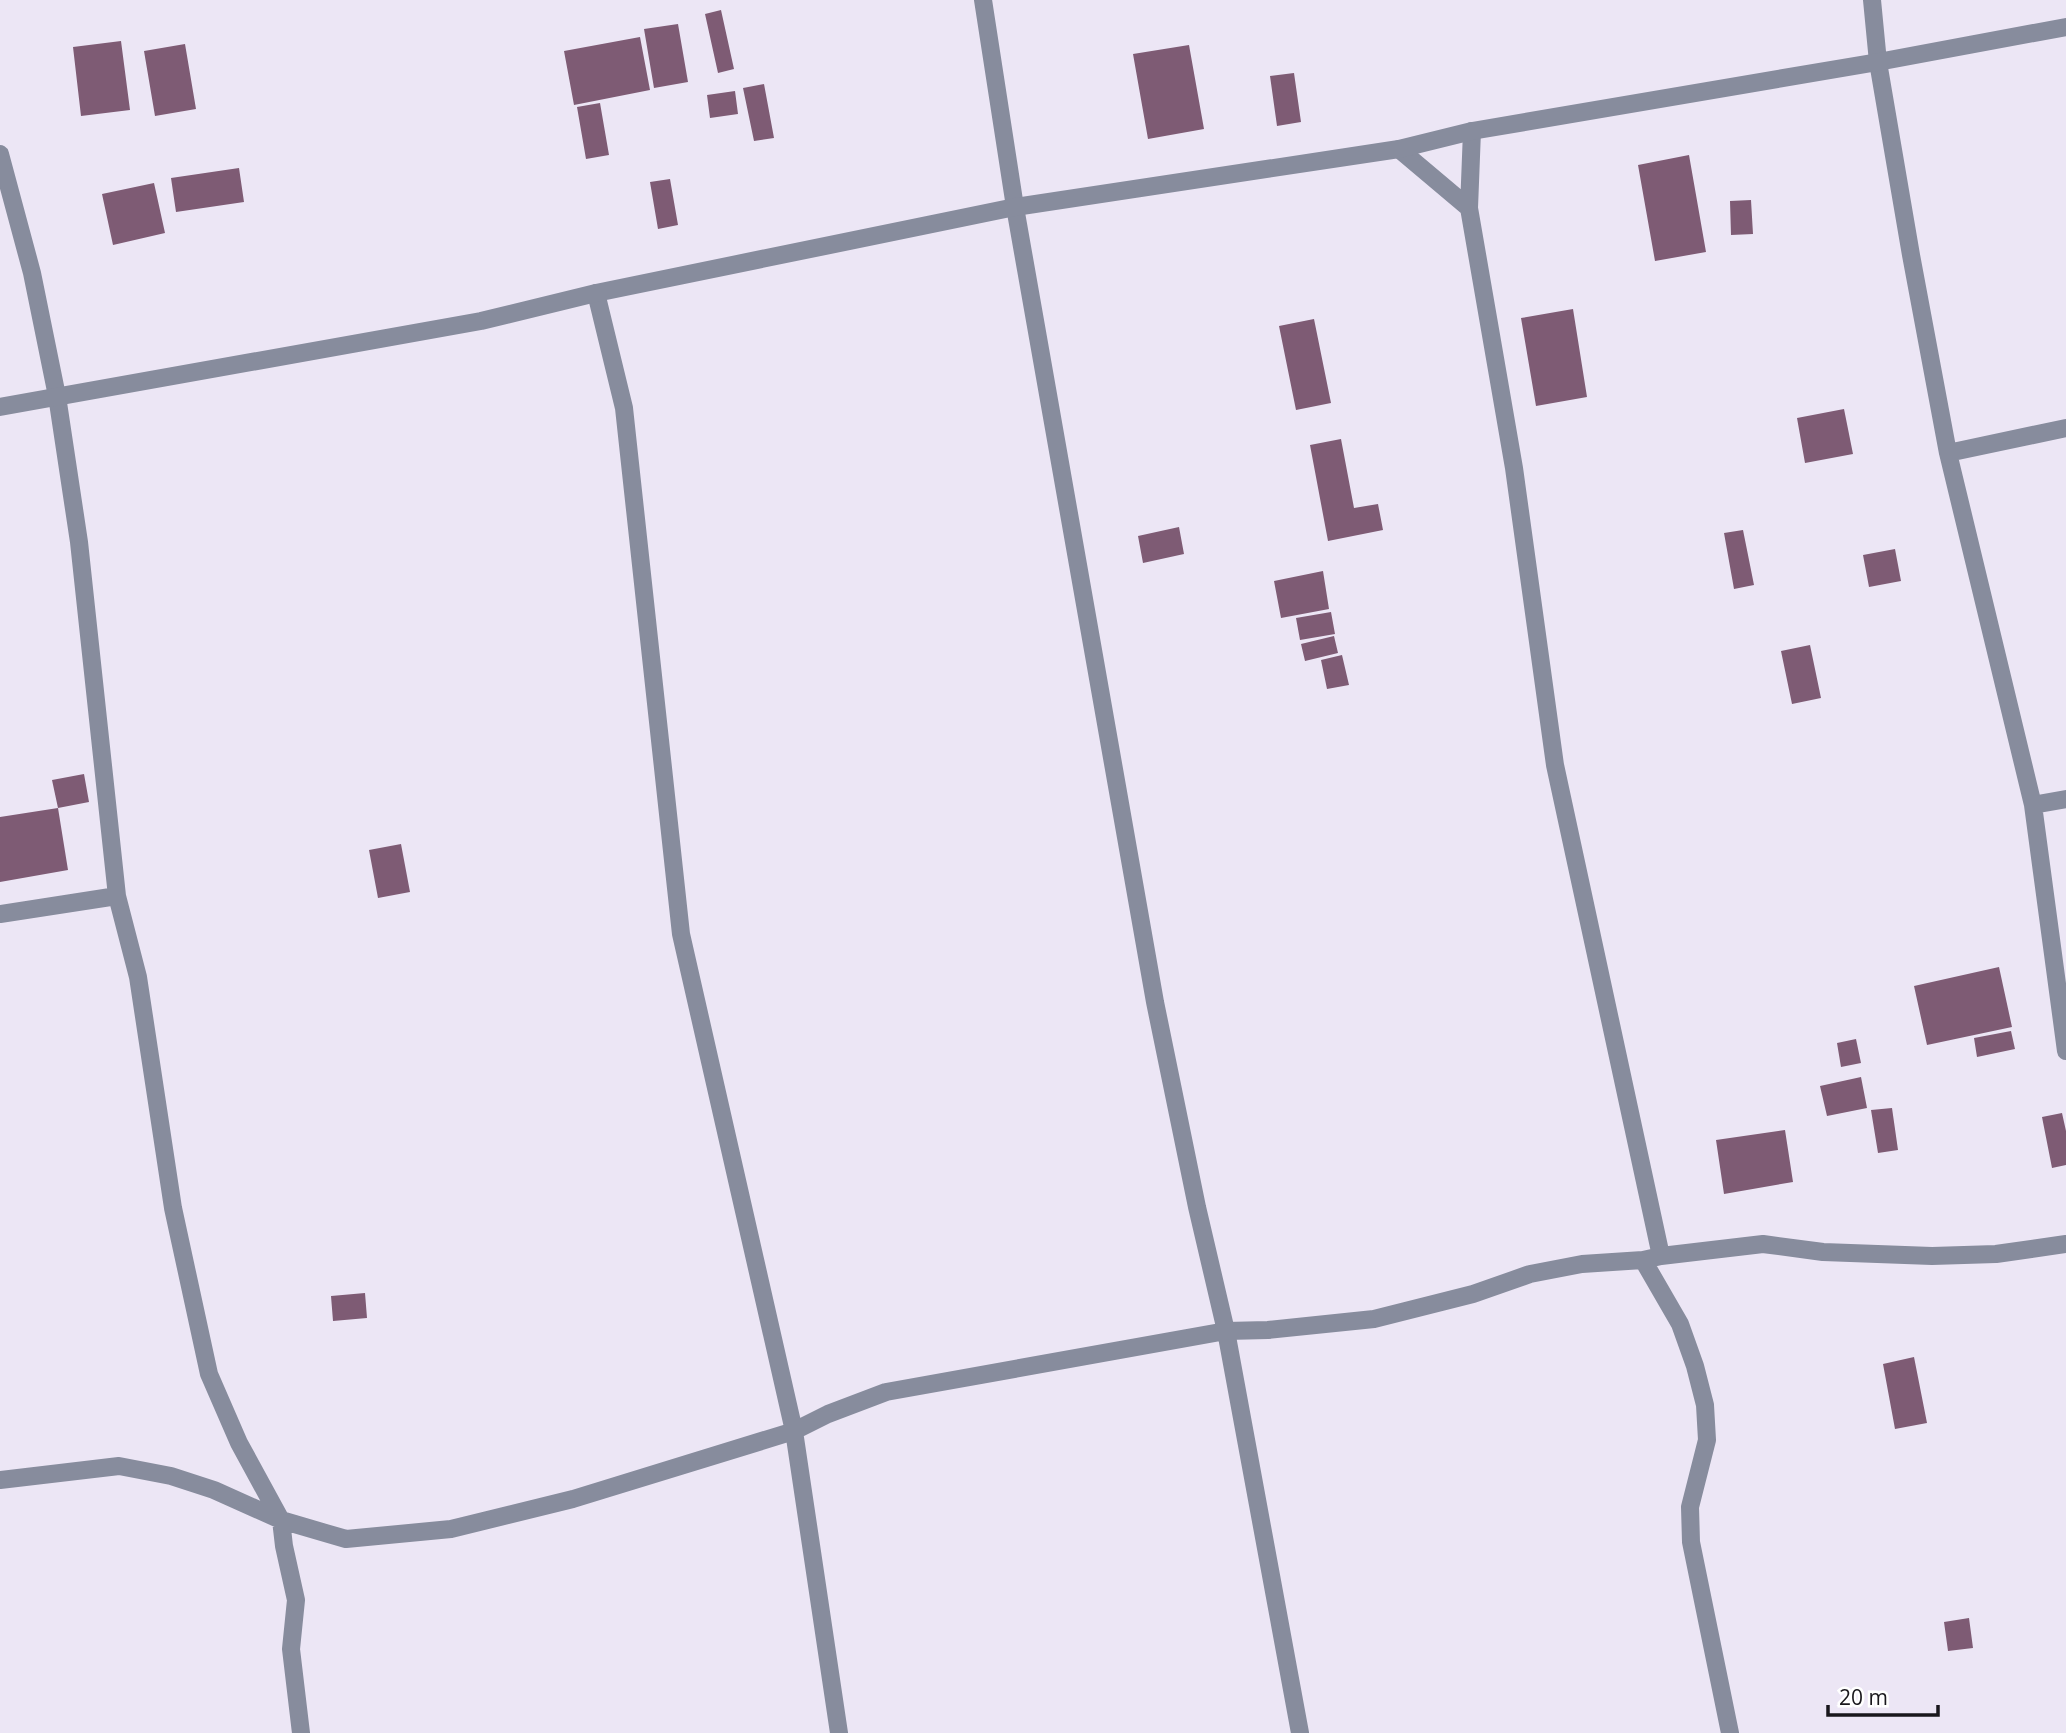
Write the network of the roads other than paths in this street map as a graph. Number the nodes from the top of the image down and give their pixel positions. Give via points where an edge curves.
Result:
1 (983, 0) edge
2 (1872, 0) edge
3 (2066, 27) edge
4 (1878, 62) junction
5 (1472, 131) junction
6 (1399, 149) junction
7 (0, 154) edge
8 (1015, 206) junction
9 (1469, 208) junction
10 (596, 293) junction
11 (57, 396) junction
12 (0, 407) edge
13 (2066, 428) edge
14 (1948, 453) junction
15 (2066, 799) edge
16 (2033, 805) junction
17 (117, 896) junction
18 (0, 914) edge
19 (2066, 1051) edge
20 (2066, 1244) edge
21 (1661, 1256) junction
22 (1643, 1261) junction
23 (1226, 1331) junction
24 (794, 1431) junction
25 (0, 1480) edge
26 (281, 1520) junction
27 (301, 1733) edge
28 (839, 1733) edge
29 (1300, 1733) edge
30 (1730, 1733) edge

1 - 8 street
2 - 4 street
3 - 4 street
4 - 5 street
4 - 14 street
5 - 6 street
5 - 9 street
6 - 8 street
6 - 9 street
7 - 11 street via 32,274
8 - 10 street
8 - 23 street via 1155,1002
9 - 21 street via 1514,468 1555,765
10 - 11 street via 481,321
10 - 24 street via 624,408 681,934
11 - 12 street
11 - 17 street via 79,542
13 - 14 street
14 - 16 street
15 - 16 street
16 - 19 street
17 - 18 street
17 - 26 street via 138,977 173,1208 209,1374 239,1443
20 - 21 street via 1996,1254 1932,1256 1823,1252 1763,1244
21 - 22 street
22 - 23 street via 1582,1264 1530,1274 1374,1319
22 - 30 street via 1680,1324 1705,1405 1707,1440 1690,1507 1691,1542
23 - 24 street via 886,1392
23 - 29 street
24 - 26 street via 573,1499 451,1529 346,1539
24 - 28 street
25 - 26 street via 119,1466 214,1490
26 - 27 street via 296,1600 290,1649

